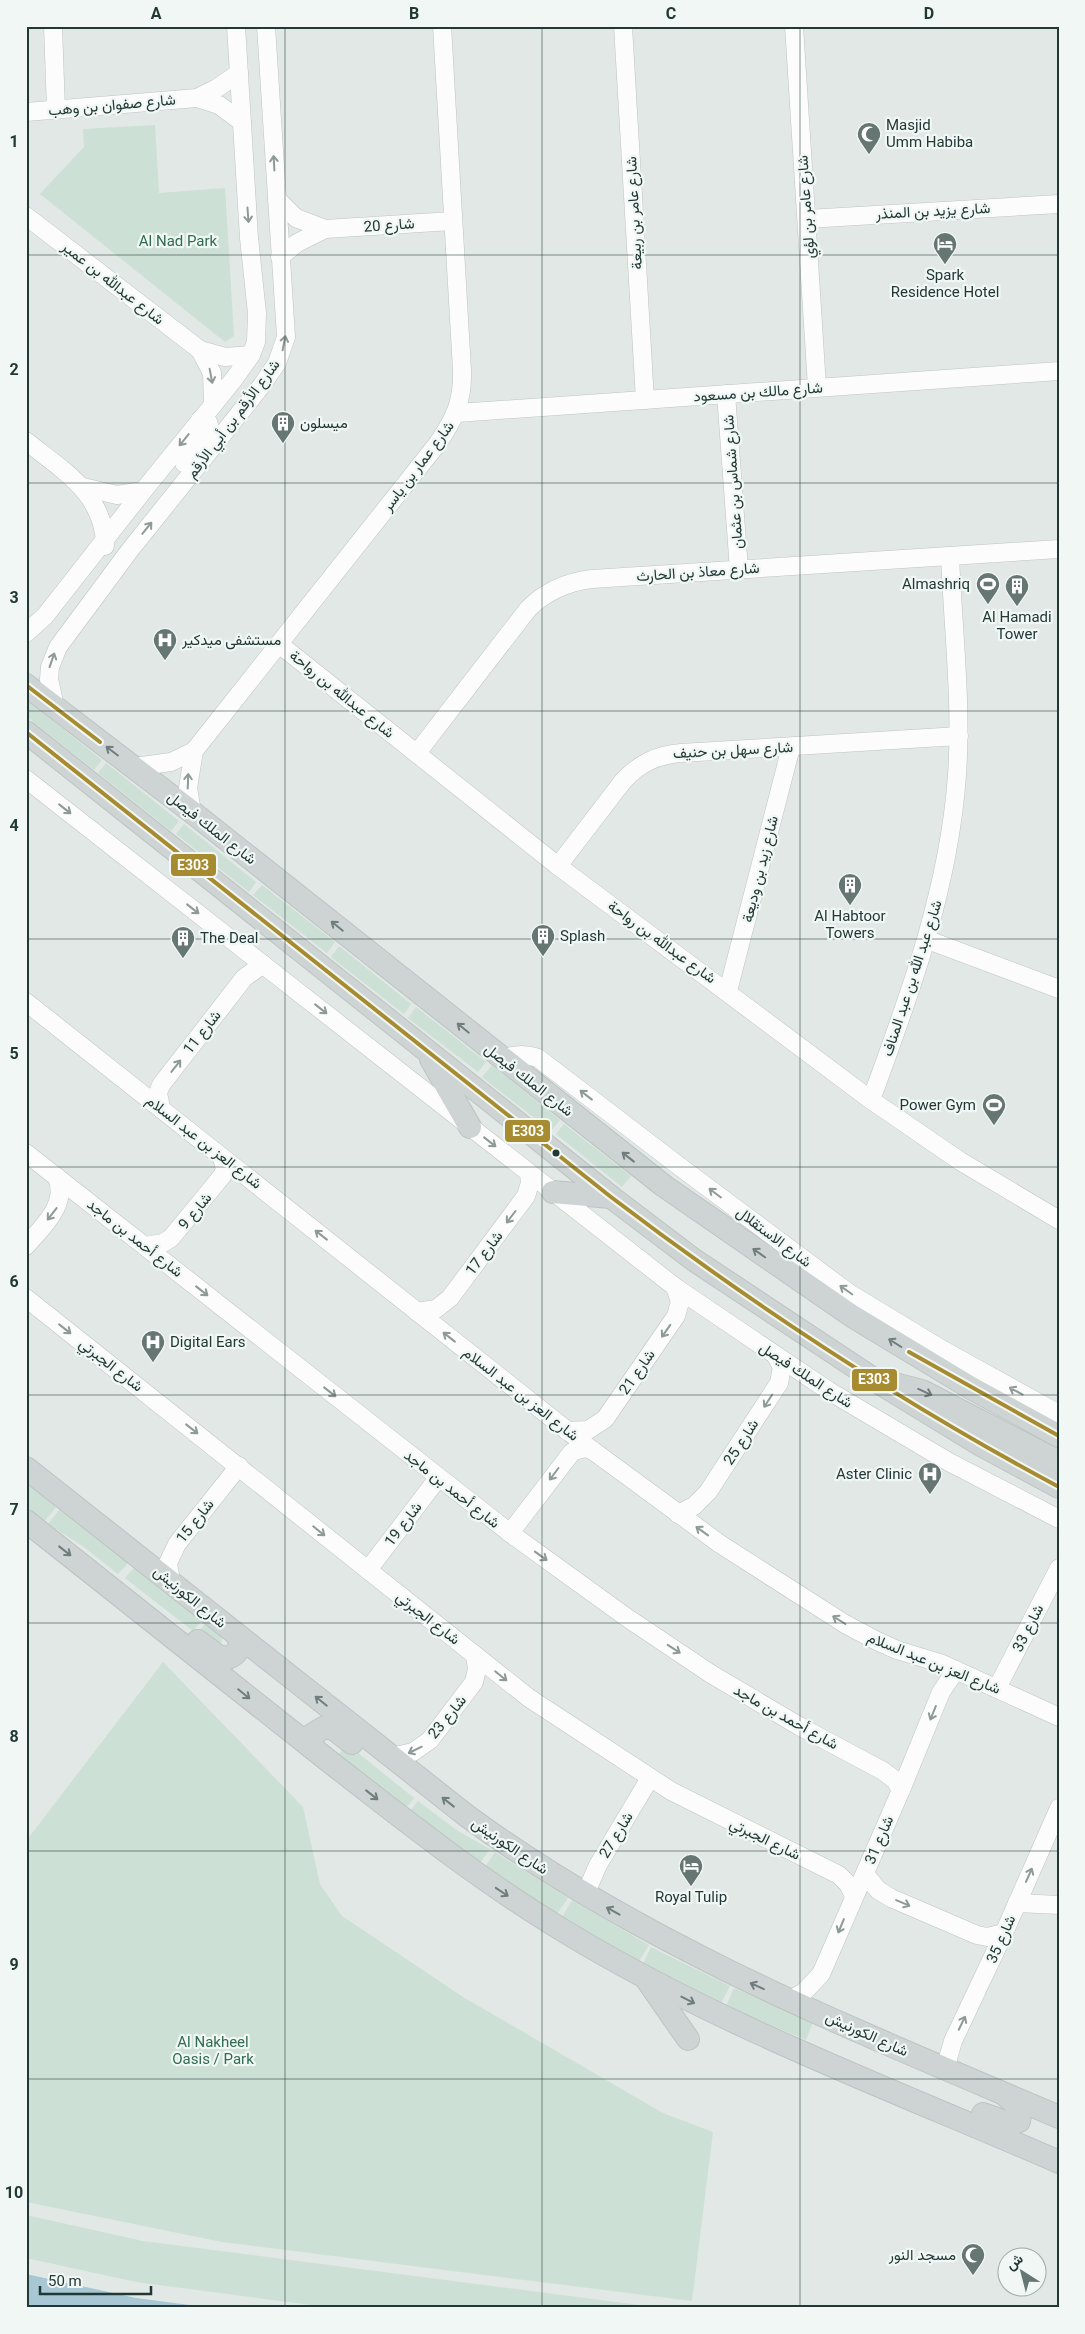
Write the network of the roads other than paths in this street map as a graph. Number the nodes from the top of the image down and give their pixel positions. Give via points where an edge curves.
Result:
1 (53, 26) edge
2 (236, 26) edge
3 (266, 26) edge
4 (442, 26) edge
5 (624, 26) edge
6 (794, 26) edge
7 (239, 73) junction
8 (197, 98) junction
9 (56, 110) junction
10 (26, 112) edge
11 (242, 122) junction
12 (276, 199) junction
13 (1059, 204) edge
14 (26, 216) edge
15 (807, 219) junction
16 (452, 220) junction
17 (325, 229) junction
18 (280, 257) junction
19 (200, 350) junction
20 (251, 355) junction
21 (1059, 371) edge
22 (818, 387) junction
23 (726, 394) junction
24 (645, 400) junction
25 (213, 405) junction
26 (457, 413) junction
27 (200, 420) junction
28 (26, 441) edge
29 (83, 487) junction
30 (142, 492) junction
31 (163, 508) junction
32 (105, 540) junction
33 (1059, 549) edge
34 (950, 556) junction
35 (739, 570) junction
36 (78, 619) junction
37 (26, 633) edge
38 (279, 644) junction
39 (26, 685) edge
40 (55, 708) junction
41 (26, 732) edge
42 (959, 736) junction
43 (791, 747) junction
44 (194, 751) junction
45 (417, 753) junction
46 (134, 767) junction
47 (26, 779) edge
48 (192, 812) junction
49 (558, 866) junction
50 (928, 940) junction
51 (264, 964) junction
52 (1058, 984) edge
53 (728, 991) junction
54 (26, 1002) edge
55 (424, 1047) junction
56 (501, 1059) junction
57 (871, 1100) junction
58 (161, 1108) junction
59 (470, 1127) junction
60 (26, 1153) edge
61 (222, 1157) junction
62 (529, 1174) junction
63 (57, 1177) junction
64 (553, 1192) junction
65 (610, 1197) junction
66 (1059, 1220) edge
67 (26, 1246) edge
68 (145, 1246) junction
69 (675, 1287) junction
70 (26, 1298) edge
71 (417, 1312) junction
72 (777, 1358) junction
73 (878, 1382) junction
74 (1059, 1414) edge
75 (568, 1431) junction
76 (1059, 1436) edge
77 (592, 1450) junction
78 (1059, 1462) edge
79 (238, 1466) junction
80 (26, 1468) edge
81 (438, 1478) junction
82 (1059, 1487) edge
83 (678, 1514) junction
84 (1059, 1519) edge
85 (26, 1521) edge
86 (510, 1534) junction
87 (1059, 1568) edge
88 (368, 1570) junction
89 (171, 1581) junction
90 (160, 1625) junction
91 (239, 1637) junction
92 (475, 1655) junction
93 (956, 1670) junction
94 (997, 1688) junction
95 (1059, 1717) edge
96 (311, 1747) junction
97 (391, 1757) junction
98 (650, 1778) junction
99 (901, 1790) junction
100 (1059, 1808) edge
101 (865, 1874) junction
102 (585, 1894) junction
103 (854, 1896) junction
104 (1017, 1903) junction
105 (1059, 1905) edge
106 (1004, 1933) junction
107 (646, 1979) junction
108 (790, 2000) junction
109 (688, 2039) dead end
110 (945, 2068) junction
111 (1000, 2092) junction
112 (945, 2112) junction
113 (1059, 2117) edge
114 (1059, 2162) edge

1 - 9 street
2 - 7 street, شارع الأرقم بن أبي الأرقم
12 -> 3 street, شارع الأرقم بن أبي الأرقم
4 - 16 street, شارع عمار بن ياسر
5 - 24 street, شارع عامر بن ربيعة
6 - 15 street, شارع عامر بن لؤي
7 - 8 street, شارع صفوان بن وهب
7 - 11 street, شارع الأرقم بن أبي الأرقم
8 - 9 street, شارع صفوان بن وهب
8 - 11 street, شارع صفوان بن وهب via 219,105
9 - 10 street, شارع صفوان بن وهب
11 -> 20 street, شارع الأرقم بن أبي الأرقم via 258,321
12 - 17 street, شارع 20 via 296,218
12 - 18 street, شارع الأرقم بن أبي الأرقم
13 - 15 street, شارع يزيد بن المنذر
14 - 19 street, شارع عبدالله بن عمير
15 - 22 street, شارع عامر بن لؤي
16 - 17 street, شارع 20
16 - 26 street, شارع عمار بن ياسر via 462,370 462,392
17 - 18 street, شارع 20 via 297,243
31 -> 18 street, شارع الأرقم بن أبي الأرقم via 278,363 286,337
19 - 20 street, شارع عبدالله بن عمير via 226,357
19 -> 25 street, شارع عبدالله بن عمير via 212,373
20 - 25 street, شارع الأرقم بن أبي الأرقم
21 - 22 street, شارع مالك بن مسعود
22 - 23 street, شارع مالك بن مسعود
23 - 24 street, شارع مالك بن مسعود
23 - 35 street, شارع شماس بن عثمان
24 - 26 street, شارع مالك بن مسعود
25 - 27 street, شارع الأرقم بن أبي الأرقم
26 - 38 street, شارع عمار بن ياسر via 438,443
27 -> 30 street, شارع الأرقم بن أبي الأرقم
27 - 31 street via 208,422 210,429 165,486
28 - 29 street
29 - 30 street via 117,495
29 - 32 street via 100,515
30 - 32 street, شارع الأرقم بن أبي الأرقم
36 -> 31 street, شارع الأرقم بن أبي الأرقم
32 - 36 street via 104,555 98,567 59,618 66,625
32 - 37 street, شارع الأرقم بن أبي الأرقم via 45,616
33 - 34 street, شارع معاذ بن الحارث
34 - 35 street, شارع معاذ بن الحارث
34 - 42 street, شارع عبد الله بن عبد المناف
35 - 45 street, شارع معاذ بن الحارث via 584,580 544,594 528,609
40 -> 36 street, شارع الأرقم بن أبي الأرقم via 50,667 58,647
38 - 44 street, شارع عمار بن ياسر
38 - 45 street, شارع عبدالله بن رواحة
39 - 40 main road, شارع الملك فيصل
46 -> 40 main road, شارع الملك فيصل
41 - 55 main road
42 - 43 street, شارع سهل بن حنيف
42 - 50 street, شارع عبد الله بن عبد المناف via 952,825
43 - 49 street, شارع سهل بن حنيف via 673,754 652,759 623,781
43 - 53 street, شارع زيد بن وديعة
44 - 46 street, شارع عمار بن ياسر via 170,762
48 -> 44 street, شارع عمار بن ياسر via 188,781
45 - 49 street, شارع عبدالله بن رواحة
46 - 48 main road, شارع الملك فيصل
47 -> 51 street, شارع الملك فيصل
56 -> 48 main road, شارع الملك فيصل
49 - 53 street, شارع عبدالله بن رواحة
50 - 52 street
50 - 57 street, شارع عبد الله بن عبد المناف
58 -> 51 street, شارع 11 via 160,1085 244,978
51 -> 59 street, شارع الملك فيصل
53 - 57 street, شارع عبدالله بن رواحة
54 - 58 street, شارع العز بن عبد السلام
55 - 59 main road
55 - 65 main road
74 -> 56 street, شارع الاستقلال via 943,1350 849,1292 538,1058 513,1054
76 -> 56 main road, شارع الملك فيصل via 908,1351 802,1283 664,1186
57 - 66 street, شارع عبدالله بن رواحة via 960,1161
58 - 61 street, شارع العز بن عبد السلام
59 -> 62 street, شارع الملك فيصل
60 - 63 street, شارع أحمد بن ماجد
61 - 68 street, شارع 9 via 225,1170 222,1176 178,1232 163,1243
71 -> 61 street, شارع العز بن عبد السلام
62 - 64 street, شارع الملك فيصل
62 -> 71 street, شارع 17 via 526,1196 450,1298 436,1309
63 -> 67 street via 61,1192 57,1208
63 - 68 street, شارع أحمد بن ماجد
64 - 65 main road
64 - 69 street, شارع الملك فيصل
65 - 73 main road via 710,1271
68 -> 81 street, شارع أحمد بن ماجد
69 - 72 street, شارع الملك فيصل
69 -> 75 street, شارع 21 via 680,1302 676,1316 604,1419 588,1430
70 -> 79 street, شارع الجبرتي
75 -> 71 street, شارع العز بن عبد السلام
72 -> 83 street, شارع 25 via 782,1367 779,1383 708,1492 694,1506
72 - 84 street, شارع الملك فيصل via 949,1462
73 -> 78 main road via 922,1391
73 - 82 main road via 981,1445
75 - 77 street, شارع العز بن عبد السلام
77 - 83 street, شارع العز بن عبد السلام
77 -> 86 street via 585,1448 572,1452
79 -> 88 street, شارع الجبرتي
79 - 89 street, شارع 15 via 176,1544 168,1563
80 - 89 main road, شارع الكورنيش
81 - 86 street, شارع أحمد بن ماجد
81 - 88 street, شارع 19
93 -> 83 street, شارع العز بن عبد السلام via 887,1646 844,1624
85 -> 90 main road
86 -> 99 street, شارع أحمد بن ماجد via 668,1646 755,1700 883,1771 895,1780
87 - 94 street, شارع 33
88 - 92 street, شارع الجبرتي
89 - 91 main road, شارع الكورنيش
90 - 91 main road via 178,1626 223,1658 237,1652
90 -> 96 main road
97 -> 91 main road, شارع الكورنيش
92 -> 97 street, شارع 23 via 477,1669 474,1682 430,1740 413,1752
92 -> 98 street, شارع الجبرتي via 536,1703
93 - 94 street, شارع العز بن عبد السلام
93 -> 99 street, شارع 31 via 941,1692
94 - 95 street, شارع العز بن عبد السلام
96 - 97 main road via 313,1734 321,1728 330,1727 368,1755
96 -> 107 main road via 467,1868 564,1932
102 -> 97 main road, شارع الكورنيش via 498,1839
98 - 102 street, شارع 27
98 - 103 street, شارع الجبرتي via 697,1805 839,1875
99 - 101 street, شارع 31
104 -> 100 street, شارع 35
101 - 103 street, شارع 31
101 -> 106 street via 878,1890 891,1898 969,1932 987,1937
108 -> 102 main road, شارع الكورنيش via 705,1961
103 -> 108 street, شارع 31 via 821,1974 804,1992
104 - 105 street
104 - 106 street, شارع 35
110 -> 106 street, شارع 35 via 953,2041
107 - 109 main road
107 -> 112 main road via 745,2028
108 - 110 main road, شارع الكورنيش
110 - 111 main road, شارع الكورنيش
111 - 112 main road via 1021,2109 1021,2117 1015,2123 1007,2124 972,2111
111 - 113 main road, شارع الكورنيش
112 - 114 main road

